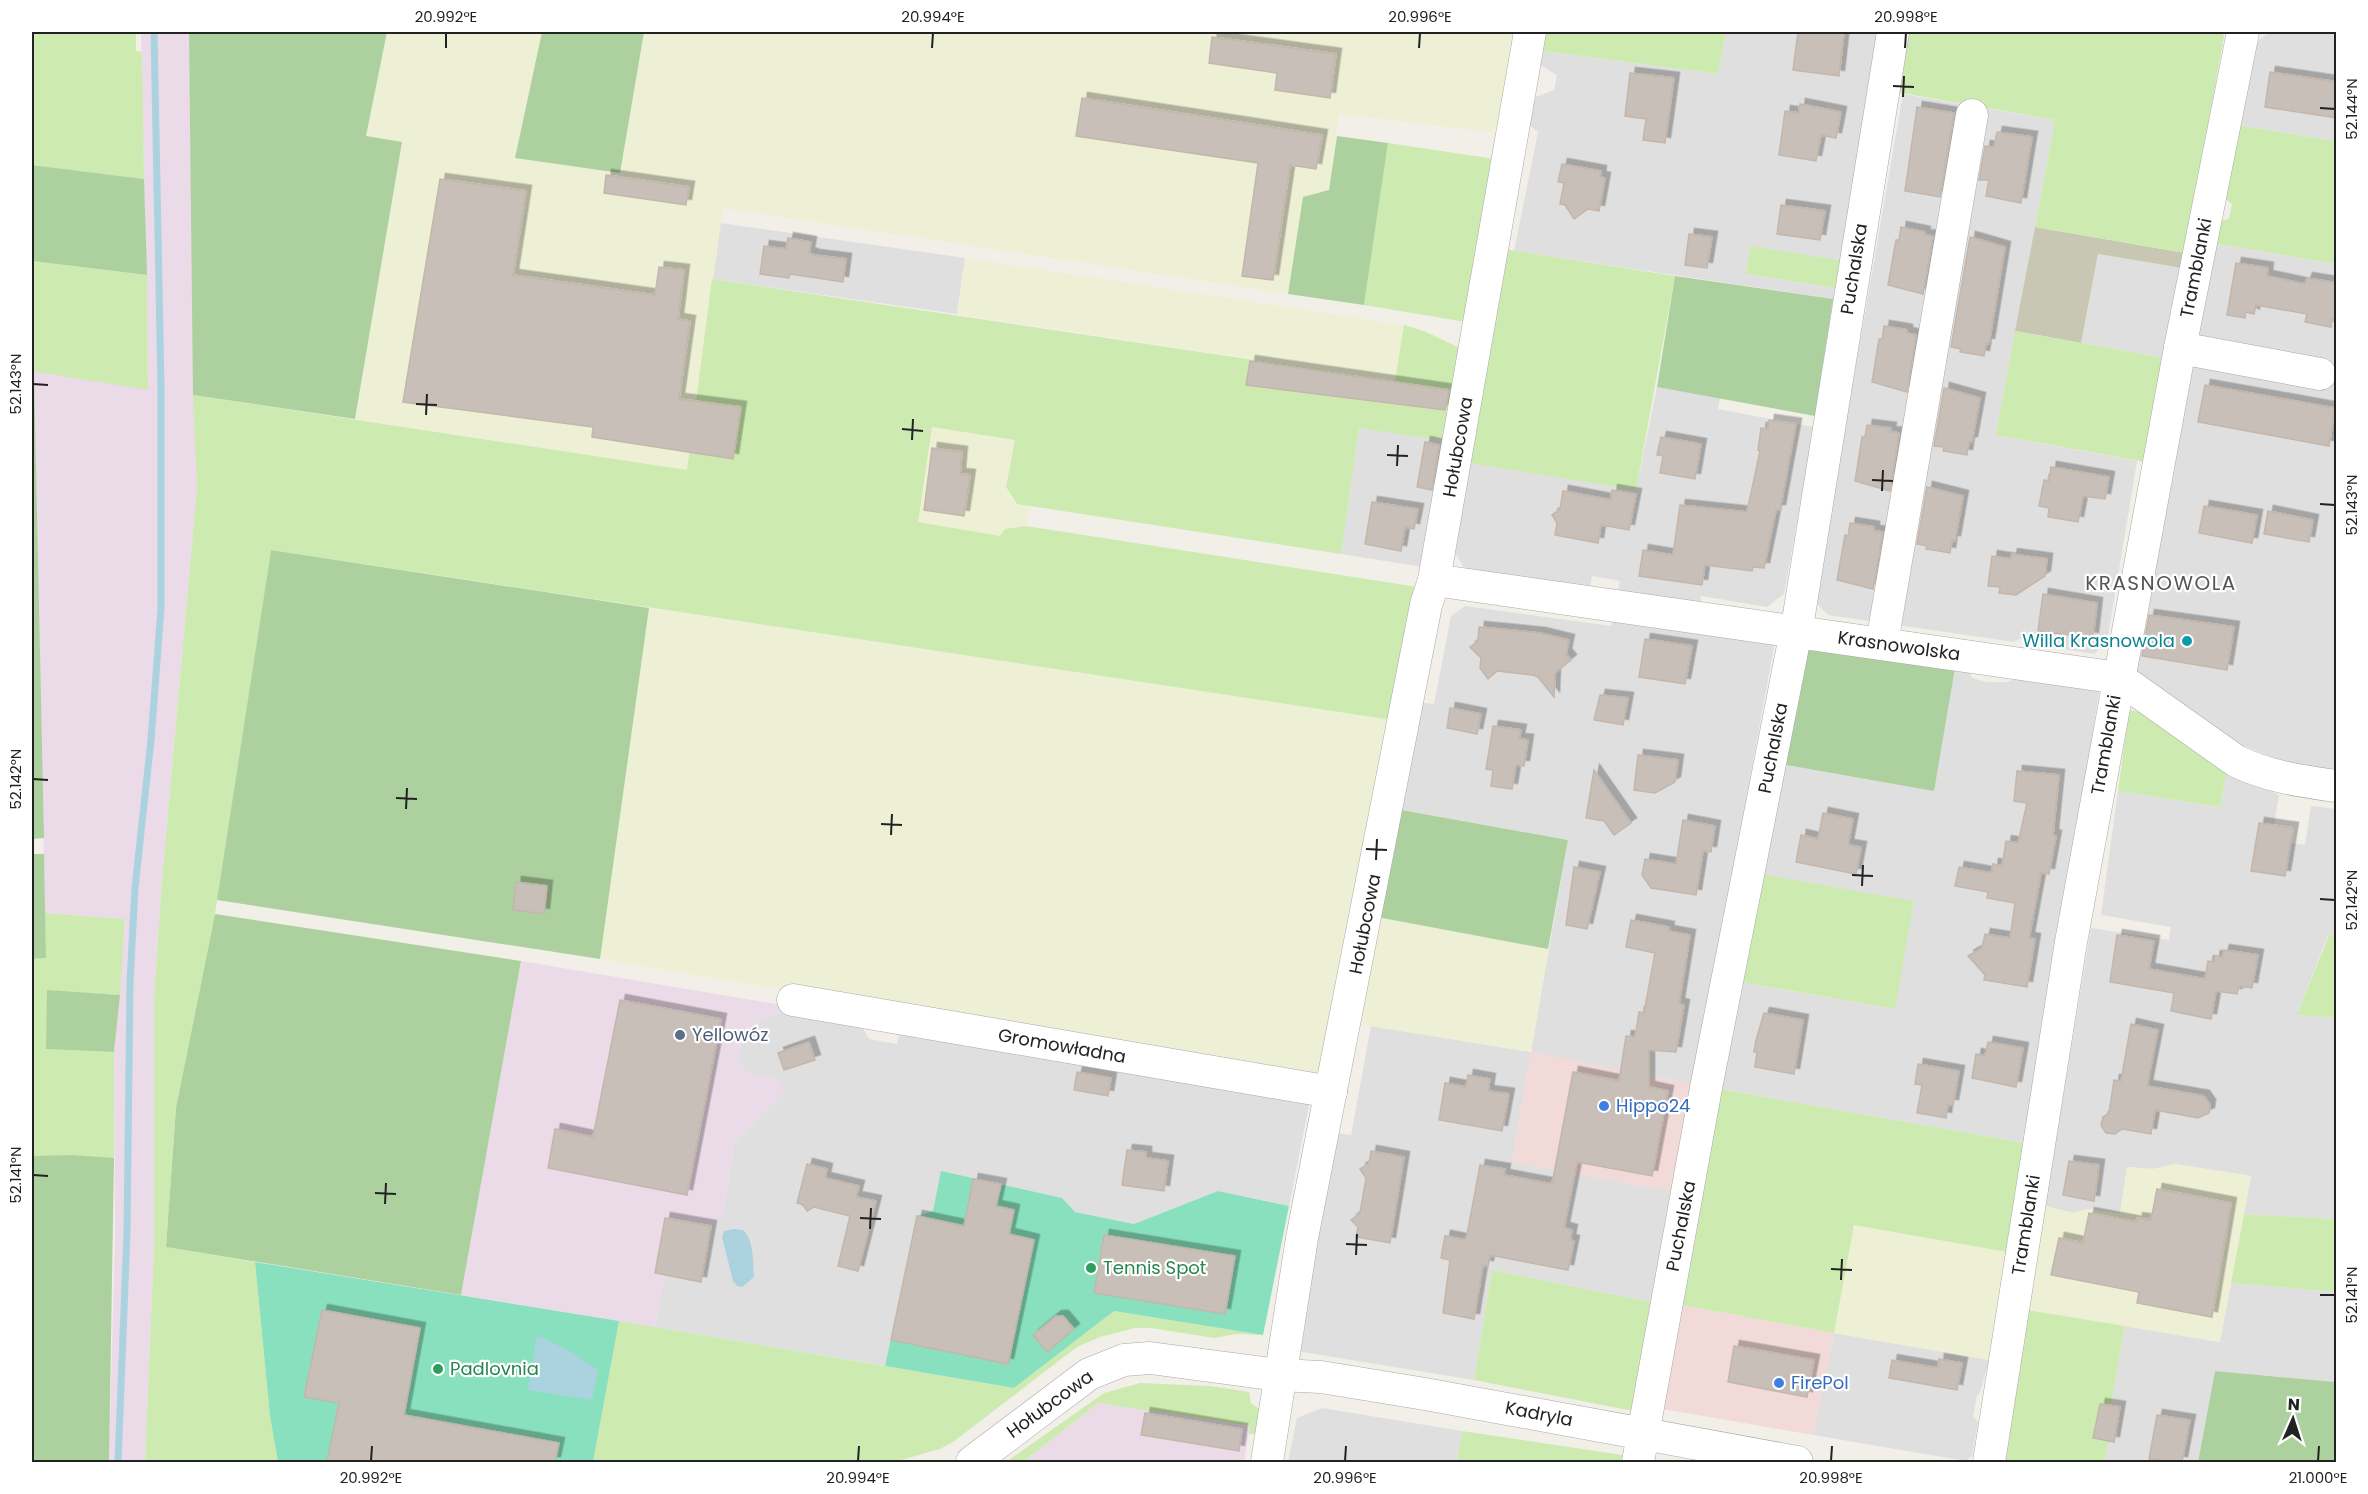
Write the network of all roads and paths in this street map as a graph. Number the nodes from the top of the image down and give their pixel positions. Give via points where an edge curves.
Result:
1 (1530, 32) edge
2 (1893, 32) edge
3 (2243, 32) edge
4 (1972, 115) dead end
5 (2180, 348) junction
6 (2320, 374) dead end
7 (1434, 580) junction
8 (1796, 632) junction
9 (1882, 643) junction
10 (2119, 678) junction
11 (2337, 786) edge
12 (793, 1000) dead end
13 (1331, 1092) junction
14 (1279, 1375) junction
15 (1640, 1448) edge
16 (972, 1462) edge
17 (1267, 1462) edge
18 (1797, 1462) edge
19 (1989, 1462) edge

1 - 7 street, Hołubcowa
2 - 8 street, Puchalska
3 - 5 street, Tramblanki
4 - 9 street
5 - 6 street
5 - 10 street, Tramblanki
7 - 8 street, Krasnowolska
7 - 13 street, Hołubcowa
8 - 9 street, Krasnowolska
8 - 15 street, Puchalska
9 - 10 street, Krasnowolska
10 - 11 street, Krasnowolska via 2256,771
10 - 19 street, Tramblanki via 2071,942
12 - 13 street, Gromowładna
13 - 14 street, Hołubcowa
14 - 15 street, Kadryla via 1321,1377 1425,1394
14 - 16 street, Hołubcowa via 1160,1359 1124,1360 1074,1384
14 - 17 street
15 - 18 street, Kadryla

